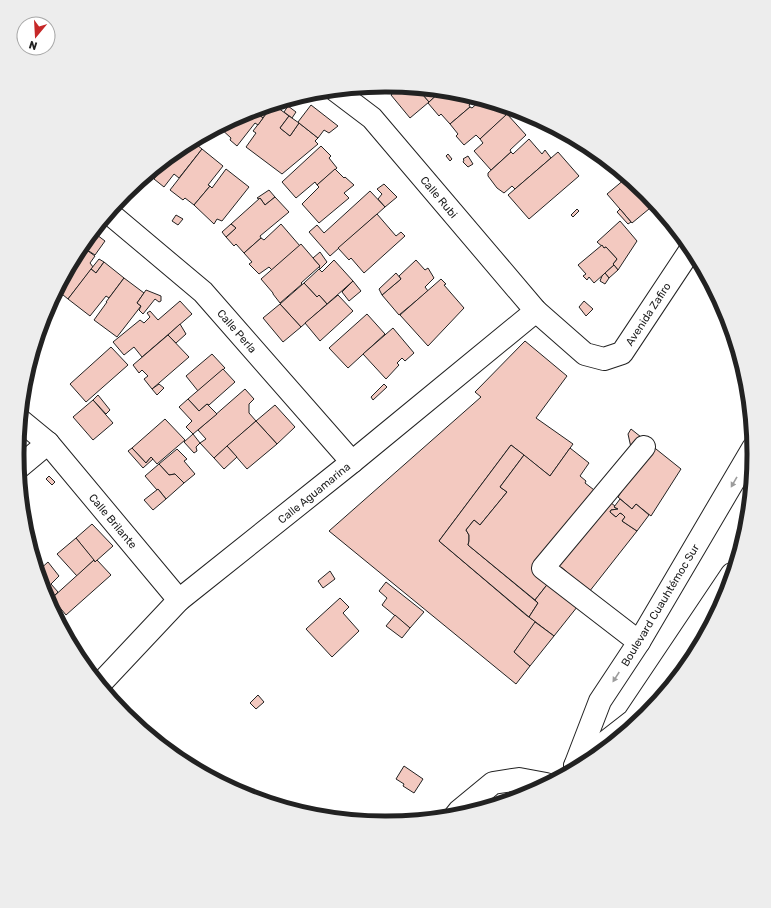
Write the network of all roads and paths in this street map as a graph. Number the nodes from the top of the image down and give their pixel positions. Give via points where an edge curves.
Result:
1 (342, 95) edge
2 (113, 217) edge
3 (687, 254) edge
4 (536, 311) junction
5 (25, 424) edge
6 (48, 442) junction
7 (644, 447) dead end
8 (747, 459) edge
9 (24, 462) edge
10 (352, 462) junction
11 (179, 600) junction
12 (705, 623) edge
13 (639, 642) junction
14 (104, 680) edge
15 (643, 708) edge
16 (577, 760) edge
17 (536, 782) edge
18 (464, 807) edge

1 - 4 street, Calle Rubi via 372,118
2 - 10 street, Calle Perla via 203,292
3 - 4 street, Avenida Zafiro via 622,353 604,359 585,354
4 - 10 street, Calle Aguamarina
5 - 6 street, Calle Brilante
6 - 9 street
6 - 11 street, Calle Brilante
7 - 13 street via 543,568
8 -> 13 street, Boulevard Cuauhtémoc Sur
10 - 11 street, Calle Aguamarina
11 - 14 street, Calle Aguamarina
12 - 15 street, Boulevard Cuauhtémoc Sur
13 -> 16 street, Boulevard Cuauhtémoc Sur via 600,701
17 - 18 street via 519,779 493,783

